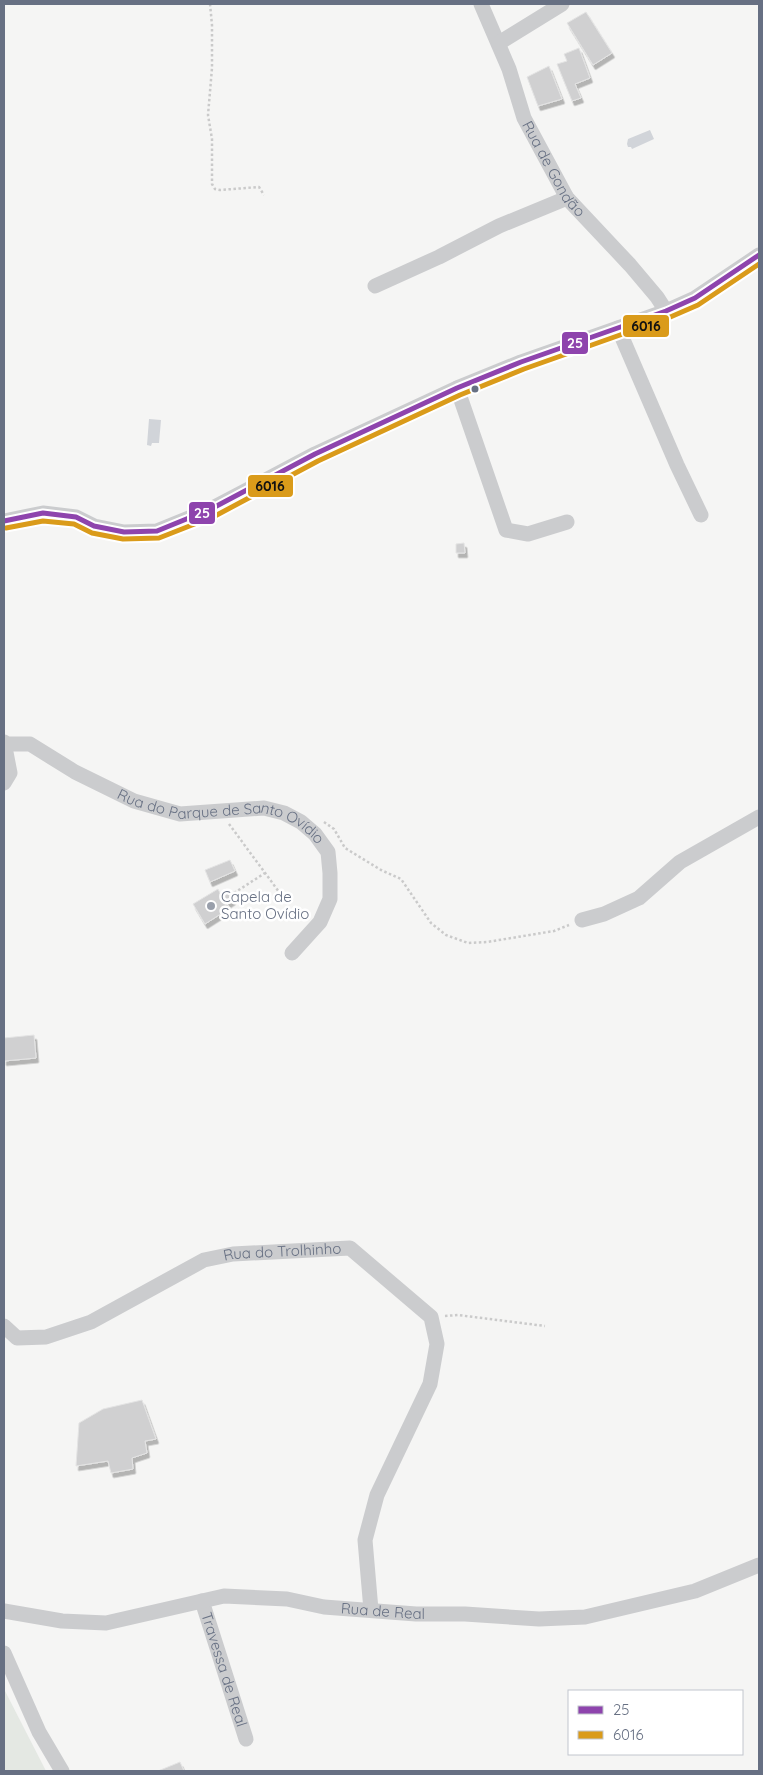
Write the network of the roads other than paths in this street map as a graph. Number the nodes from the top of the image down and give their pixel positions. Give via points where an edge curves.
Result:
1 (481, 4) edge
2 (562, 4) edge
3 (499, 43) junction
4 (567, 198) junction
5 (759, 255) edge
6 (375, 286) dead end
7 (666, 311) junction
8 (618, 328) junction
9 (457, 388) junction
10 (701, 515) dead end
11 (4, 521) edge
12 (567, 522) dead end
13 (4, 743) edge
14 (4, 783) edge
15 (759, 817) edge
16 (582, 920) road end
17 (292, 952) dead end
18 (4, 1326) edge
19 (759, 1565) edge
20 (202, 1601) junction
21 (371, 1610) junction
22 (4, 1611) edge
23 (4, 1653) edge
24 (246, 1739) dead end
25 (62, 1771) edge

1 - 3 street, Rua de Gondão
2 - 3 street
3 - 4 street, Rua de Gondão via 524,118
4 - 6 street
4 - 7 street, Rua de Gondão via 630,265
5 - 7 street via 695,298
7 - 8 street
8 - 9 street
8 - 10 street
9 - 11 street via 315,454 211,509 157,531 124,532 94,526 76,516 43,513
9 - 12 street via 506,530 528,534
13 - 14 street via 10,773
13 - 17 street, Rua do Parque de Santo Ovídio via 30,744 75,772 134,800 180,814 264,808 284,812 301,822 328,852 330,899 320,922
15 - 16 street via 680,862 639,898
18 - 21 street, Rua do Trolhinho via 17,1338 46,1336 90,1322 204,1260 233,1254 350,1248 431,1317 437,1344 430,1384 377,1495 364,1540
19 - 21 street, Rua de Real via 695,1591 585,1617 539,1619
20 - 21 street, Rua de Real via 224,1596 287,1599 324,1607
20 - 22 street, Rua de Real via 106,1623 62,1621
20 - 24 street, Travessa de Real
23 - 25 street via 39,1732

